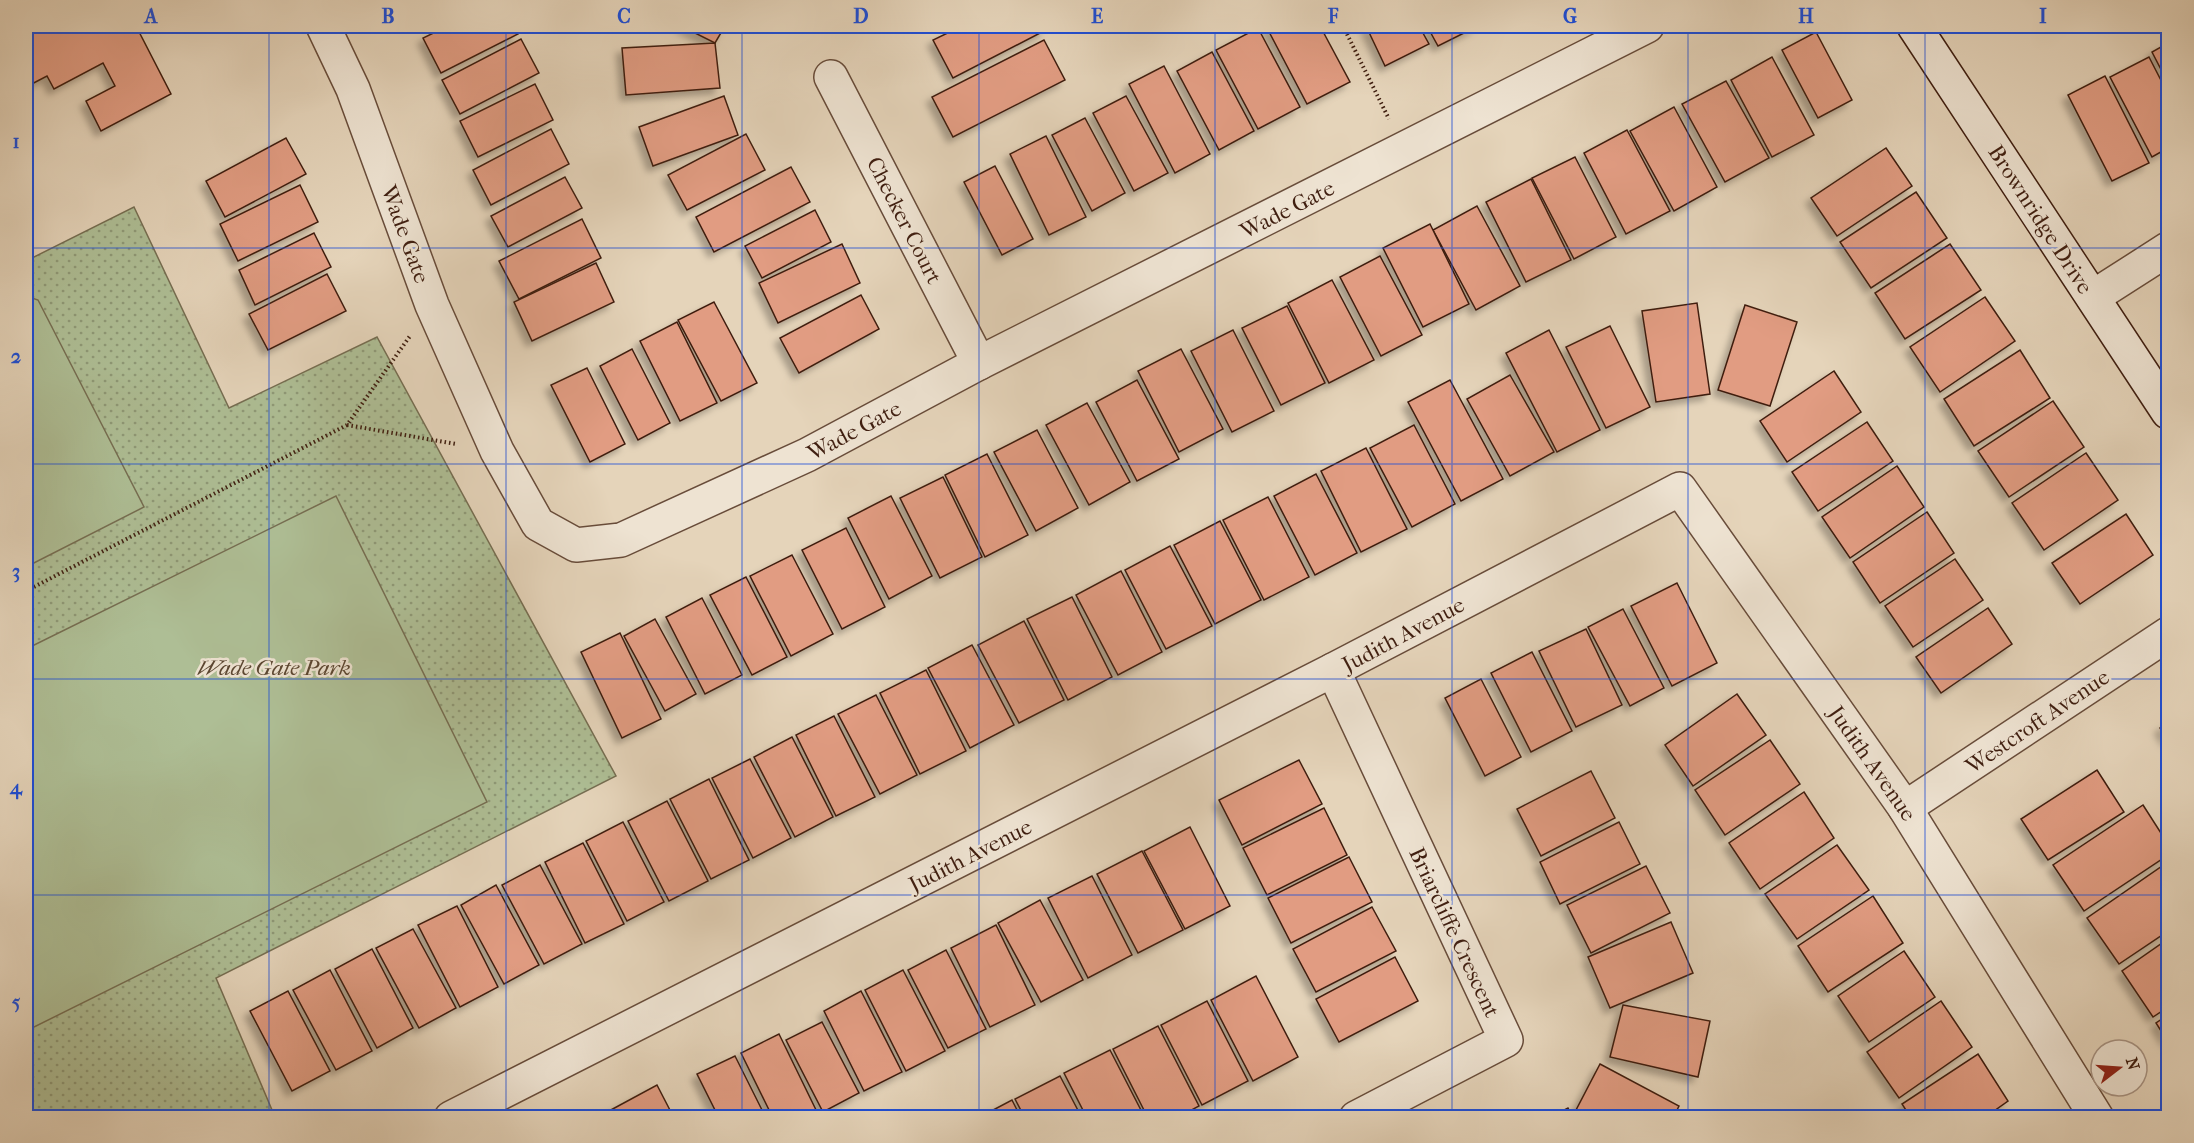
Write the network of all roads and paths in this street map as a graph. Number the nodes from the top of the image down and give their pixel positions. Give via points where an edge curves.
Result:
1 (323, 26) edge
2 (1343, 26) edge
3 (1647, 26) edge
4 (1914, 26) edge
5 (831, 77) dead end
6 (1405, 150) junction
7 (2169, 249) edge
8 (2093, 297) junction
9 (432, 305) junction
10 (979, 363) junction
11 (2169, 412) edge
12 (347, 425) junction
13 (497, 451) junction
14 (26, 591) edge
15 (2169, 634) edge
16 (1333, 670) junction
17 (1905, 808) junction
18 (468, 1114) edge
19 (1356, 1118) edge
20 (2097, 1118) edge

1 - 9 street, Wade Gate via 353,88
2 - 6 path
3 - 6 street, Wade Gate
4 - 8 street, Brownridge Drive
5 - 10 street, Checker Court
6 - 10 street, Wade Gate
7 - 8 street
8 - 11 street, Brownridge Drive
9 - 12 path
9 - 13 street, Wade Gate
10 - 13 street, Wade Gate via 807,455 621,540 576,545 538,524
12 - 13 path
12 - 14 path
15 - 17 street, Westcroft Avenue
16 - 17 street, Judith Avenue via 1680,489
16 - 18 street, Judith Avenue
16 - 19 street, Briarcliffe Crescent via 1506,1040
17 - 20 street, Judith Avenue

